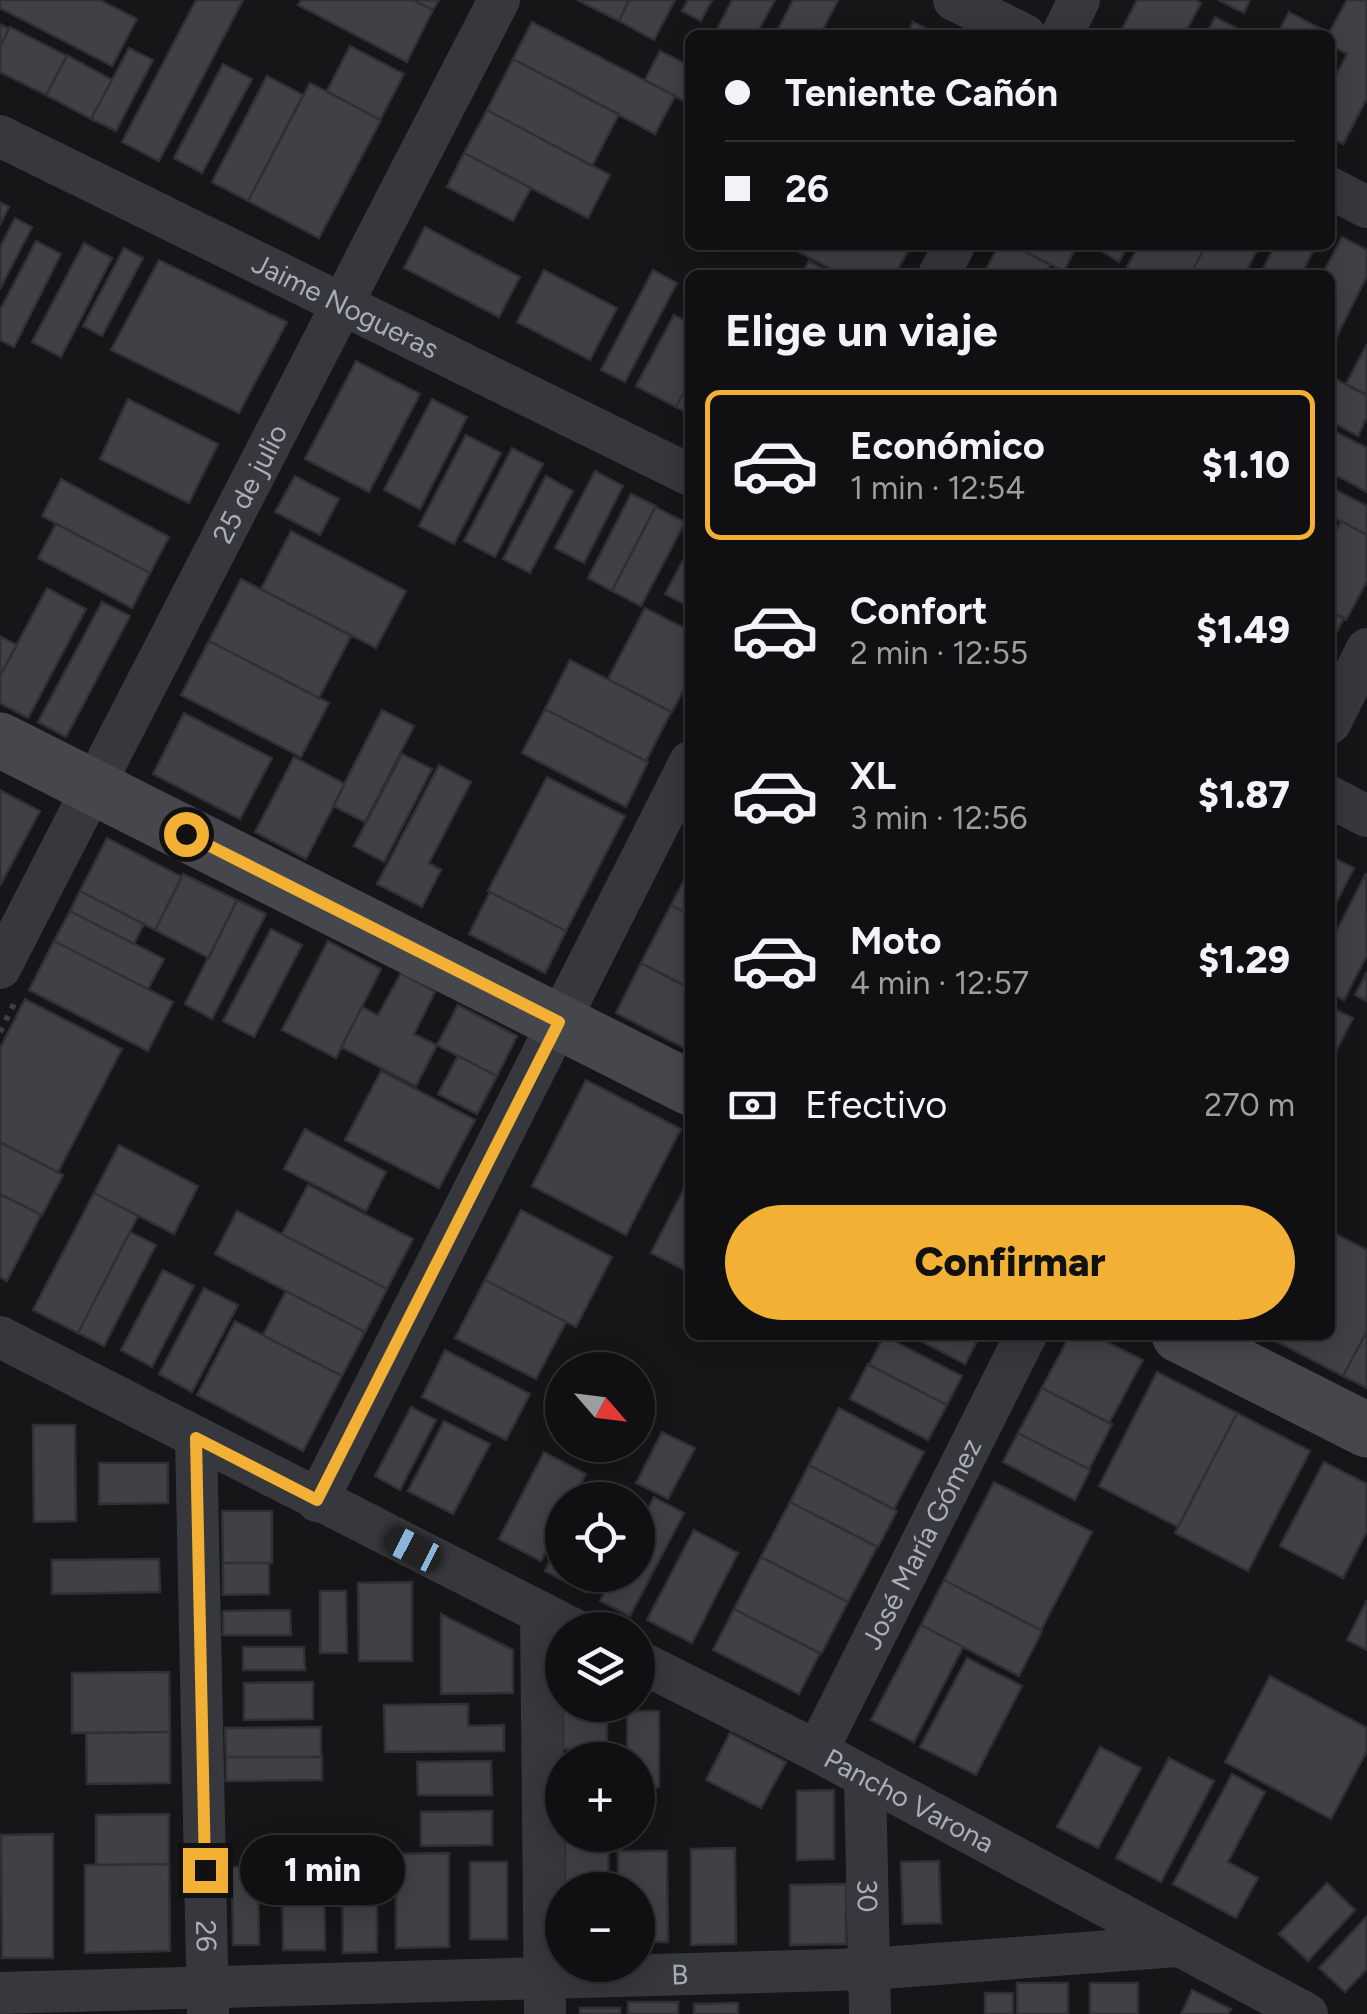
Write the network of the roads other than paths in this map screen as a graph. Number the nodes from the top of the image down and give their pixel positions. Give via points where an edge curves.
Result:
1 (499, 0) edge
2 (954, 0) edge
3 (1080, 0) edge
4 (1015, 30) edge
5 (1065, 30) edge
6 (0, 136) edge
7 (1335, 191) edge
8 (1367, 207) edge
9 (344, 302) junction
10 (685, 472) edge
11 (1367, 649) edge
12 (1335, 712) edge
13 (0, 740) edge
14 (685, 772) edge
15 (94, 787) junction
16 (1335, 799) edge
17 (1367, 816) edge
18 (0, 968) edge
19 (559, 1022) junction
20 (685, 1085) edge
21 (0, 1337) edge
22 (1023, 1340) edge
23 (1189, 1340) edge
24 (1367, 1430) edge
25 (196, 1438) junction
26 (317, 1500) junction
27 (545, 1615) edge
28 (655, 1670) edge
29 (555, 1722) edge
30 (817, 1751) junction
31 (866, 1778) junction
32 (1177, 1946) junction
33 (869, 1968) junction
34 (0, 1993) edge
35 (545, 1996) edge
36 (207, 2001) edge
37 (870, 2014) edge
38 (1307, 2014) edge

1 - 9 street, 25 de julio
2 - 4 street
3 - 5 street
6 - 9 street, Jaime Nogueras
7 - 8 street
9 - 10 street, Jaime Nogueras
9 - 15 street, 25 de julio
11 - 12 street
13 - 15 street
14 - 19 street
15 - 18 street, 25 de julio
15 - 19 street
16 - 17 street
19 - 20 street
19 - 26 street
21 - 25 street
22 - 30 street, José María Gómez
23 - 24 street
25 - 26 street
25 - 36 street, 26
26 - 27 street
28 - 30 street, Pancho Varona
29 - 35 street
30 - 31 street, Pancho Varona
31 - 32 street, Pancho Varona
31 - 33 street, 30
32 - 33 street, B
32 - 38 street, Pancho Varona
33 - 35 street, B
33 - 37 street, 30
34 - 36 street, B
35 - 36 street, B

